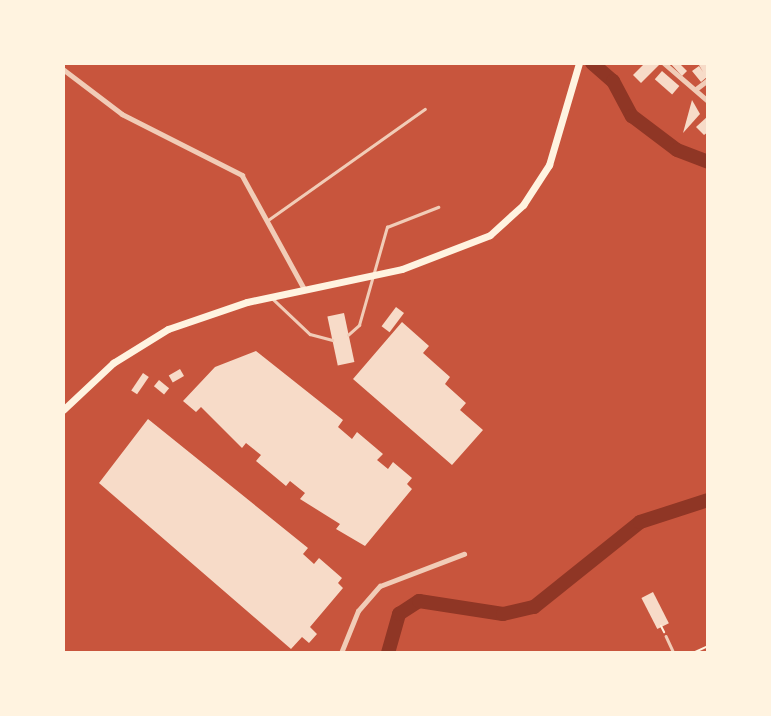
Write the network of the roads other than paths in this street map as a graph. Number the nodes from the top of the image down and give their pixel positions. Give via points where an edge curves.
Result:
1 (579, 63) edge
2 (664, 63) edge
3 (63, 69) edge
4 (708, 80) edge
5 (696, 89) junction
6 (708, 101) edge
7 (425, 110) dead end
8 (438, 207) dead end
9 (268, 220) junction
10 (374, 275) junction
11 (305, 290) junction
12 (271, 297) junction
13 (348, 335) dead end
14 (332, 340) dead end
15 (63, 410) edge
16 (464, 554) dead end
17 (666, 636) dead end
18 (341, 653) edge
19 (674, 653) edge

1 - 10 main road via 549,165 523,205 456,253
2 - 5 street
3 - 9 street via 122,114 242,175
4 - 5 street
5 - 6 street
7 - 9 lane
8 - 10 lane via 387,227
9 - 11 street
10 - 11 main road
10 - 13 lane via 359,325
11 - 12 main road
12 - 14 lane via 310,334
12 - 15 main road via 168,328 113,363
16 - 18 street via 380,586 358,611
17 - 19 lane

